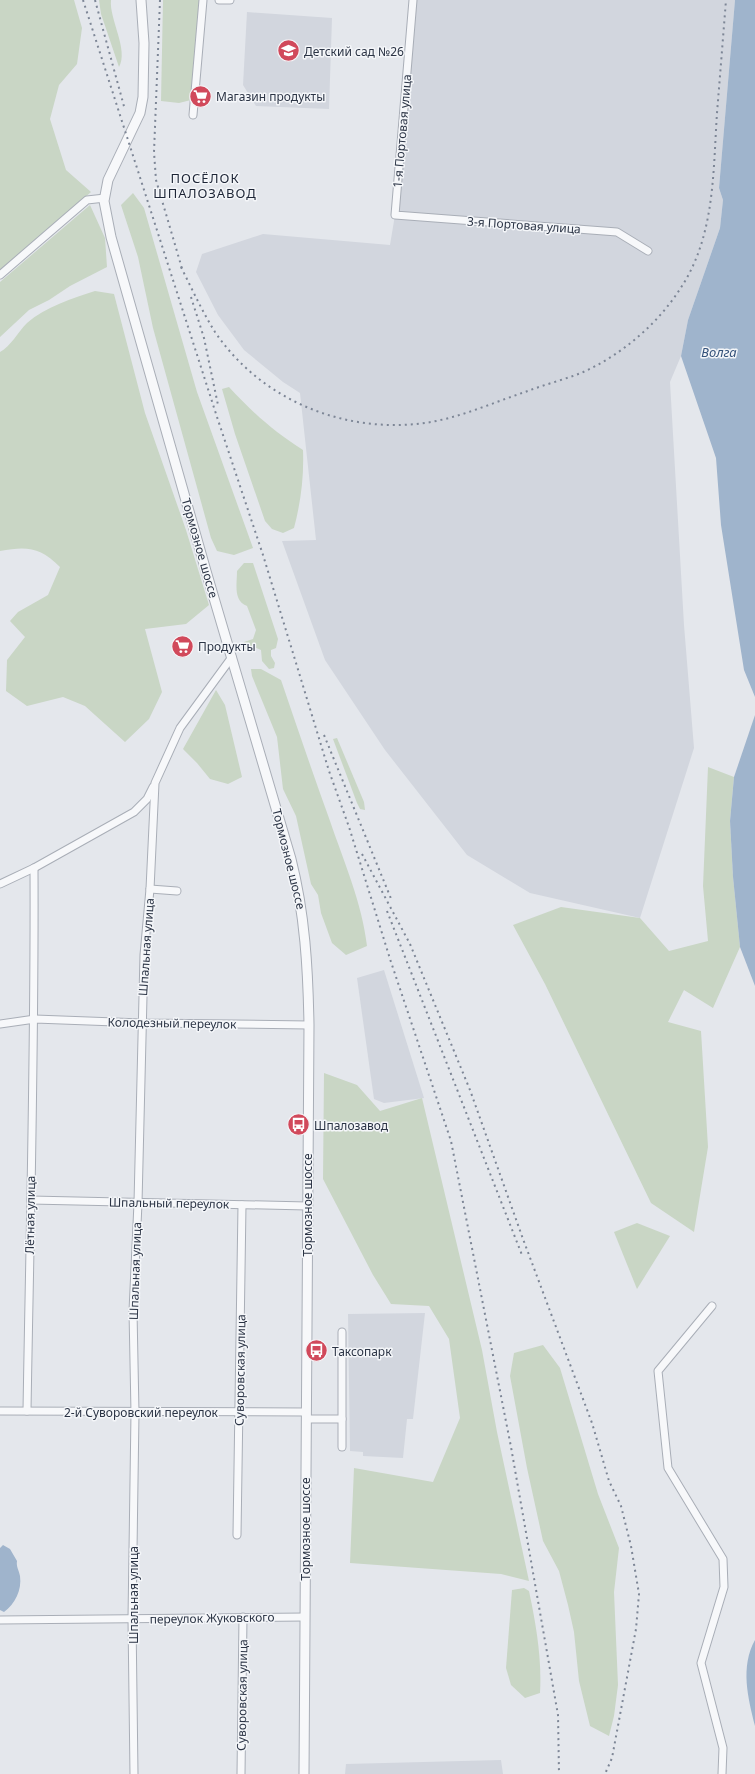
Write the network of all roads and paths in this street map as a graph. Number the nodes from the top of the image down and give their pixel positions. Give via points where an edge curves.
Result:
1 (141, 0) edge
2 (203, 0) edge
3 (219, 0) edge
4 (230, 0) edge
5 (413, 0) edge
6 (193, 115) dead end
7 (105, 198) junction
8 (395, 215) joint
9 (648, 251) dead end
10 (0, 275) edge
11 (232, 657) junction
12 (155, 783) junction
13 (34, 868) junction
14 (0, 884) edge
15 (150, 889) junction
16 (177, 892) dead end
17 (35, 1019) junction
18 (142, 1023) junction
19 (0, 1024) edge
20 (309, 1025) junction
21 (30, 1200) junction
22 (138, 1203) junction
23 (242, 1205) junction
24 (307, 1206) junction
25 (712, 1306) dead end
26 (342, 1332) dead end
27 (0, 1411) edge
28 (28, 1411) junction
29 (240, 1412) junction
30 (135, 1413) junction
31 (306, 1416) junction
32 (342, 1419) junction
33 (342, 1447) dead end
34 (237, 1535) dead end
35 (243, 1617) junction
36 (304, 1617) junction
37 (132, 1619) junction
38 (0, 1620) edge
39 (134, 1774) edge
40 (241, 1774) edge
41 (304, 1774) edge
42 (722, 1774) edge

1 - 7 street, Тормозное шоссе via 144,43 142,104 108,180
2 - 6 street
3 - 4 street
5 - 8 street, 1-я Портовая улица
7 - 10 street via 87,200
7 - 11 street, Тормозное шоссе via 116,252
8 - 9 street, 3-я Портовая улица via 617,232
11 - 12 street, Шпальная улица via 180,728
11 - 20 street, Тормозное шоссе via 298,884 306,943
12 - 13 street via 147,799 134,812
12 - 15 street, Шпальная улица
13 - 14 street
13 - 17 street, Лётная улица
15 - 16 street
15 - 18 street, Шпальная улица via 144,955
17 - 18 street, Колодезный переулок
17 - 19 street, Колодезный переулок
17 - 21 street, Лётная улица
18 - 20 street, Колодезный переулок
18 - 22 street, Шпальная улица
20 - 24 street, Тормозное шоссе
21 - 22 street, Шпальный переулок
21 - 28 street, Лётная улица
22 - 23 street, Шпальный переулок
22 - 30 street, Шпальная улица via 133,1311
23 - 24 street, Шпальный переулок
23 - 29 street, Суворовская улица
24 - 31 street, Тормозное шоссе
25 - 42 street via 658,1371 668,1468 723,1559 724,1587 701,1663 723,1748
26 - 32 street
27 - 28 street, 2-й Суворовский переулок
28 - 30 street, 2-й Суворовский переулок
29 - 30 street, 2-й Суворовский переулок
29 - 31 street, 2-й Суворовский переулок
29 - 34 street, Суворовская улица
30 - 37 street, Шпальная улица
31 - 32 street, 2-й Суворовский переулок
31 - 36 street, Тормозное шоссе
32 - 33 street
35 - 36 street, переулок Жуковского
35 - 37 street, переулок Жуковского
35 - 40 street, Суворовская улица
36 - 41 street, Тормозное шоссе
37 - 38 street, переулок Жуковского
37 - 39 street, Шпальная улица

